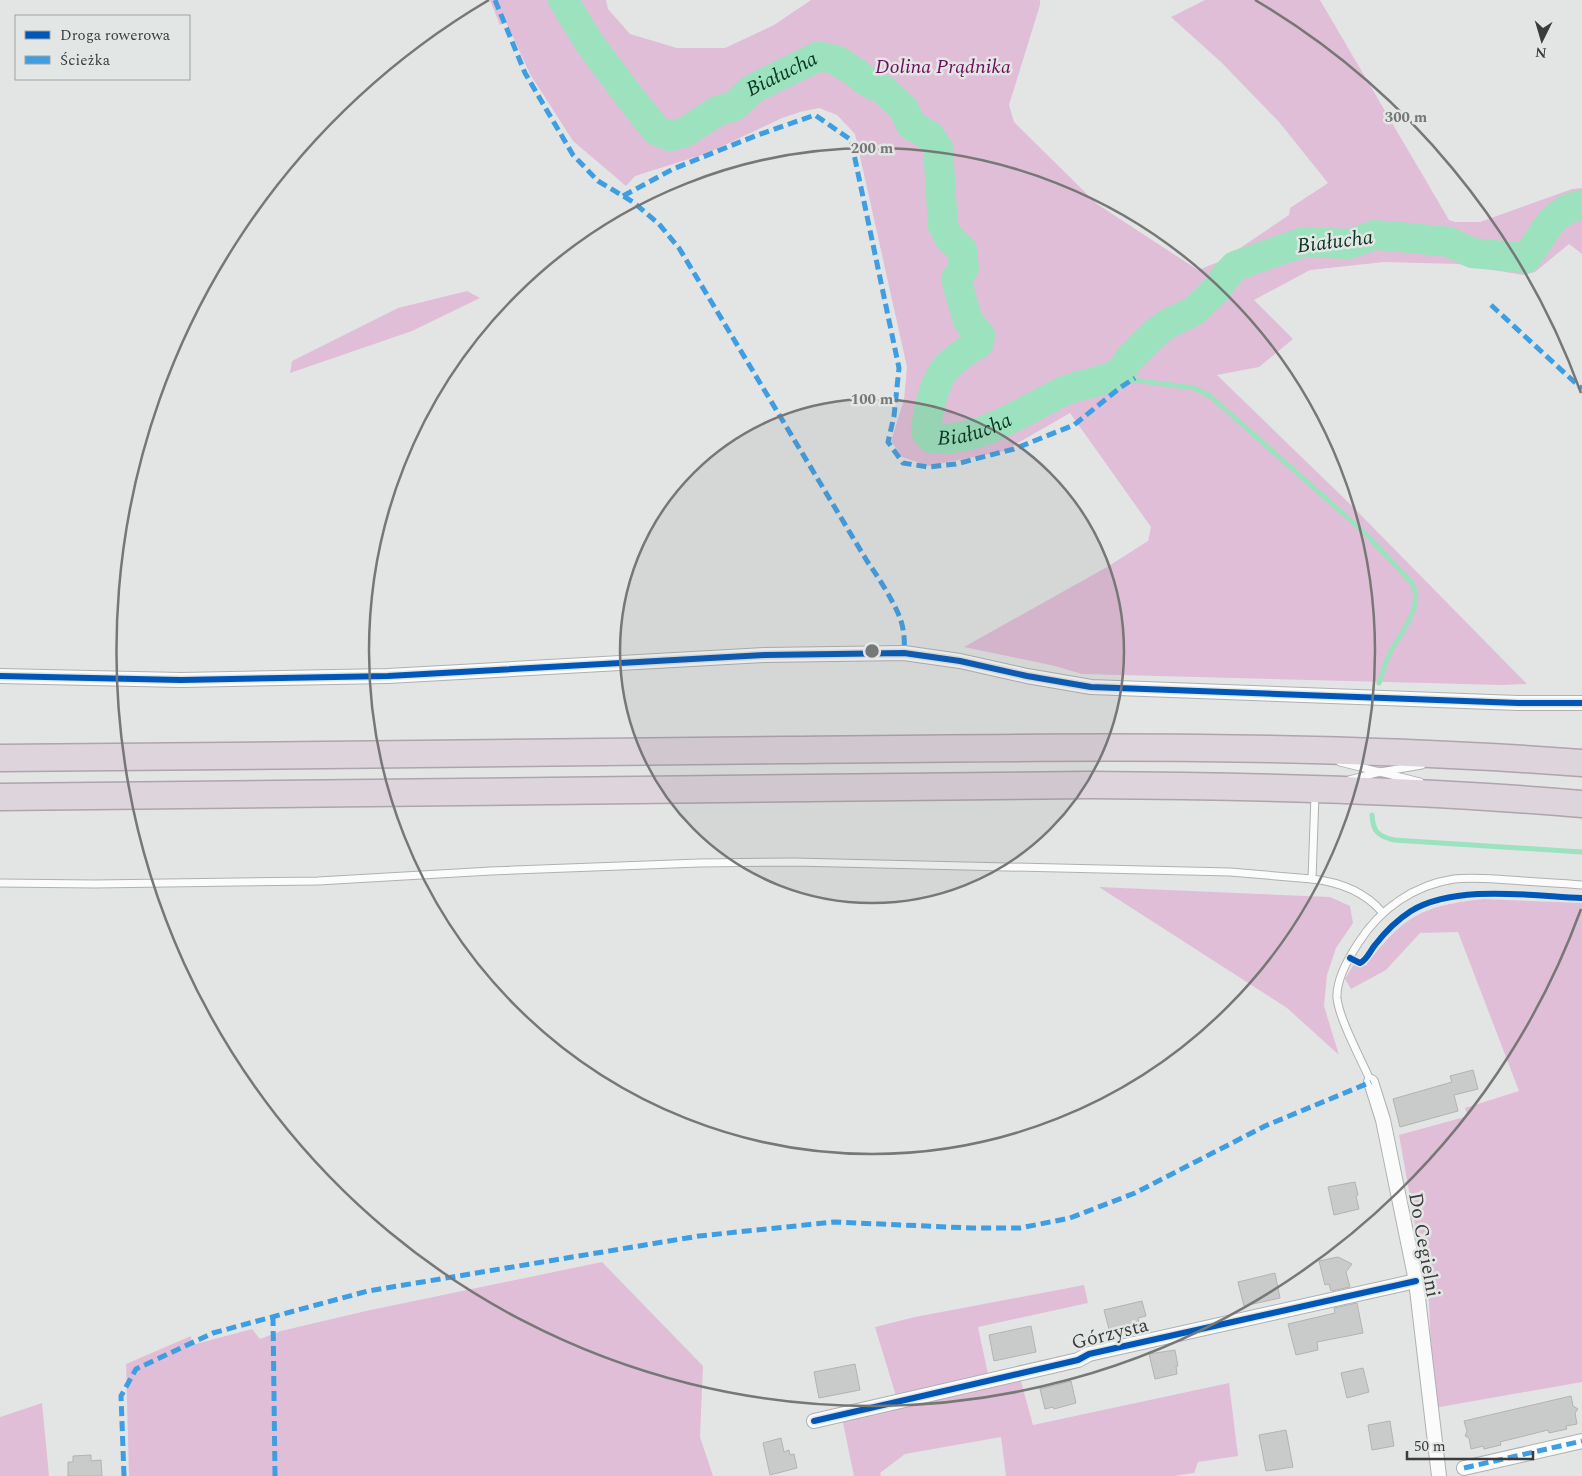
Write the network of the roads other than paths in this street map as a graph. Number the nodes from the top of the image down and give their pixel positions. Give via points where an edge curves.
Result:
1 (0, 676) edge
2 (1582, 703) edge
3 (1285, 748) junction
4 (1479, 756) junction
5 (0, 758) edge
6 (1323, 758) dead end
7 (1332, 760) dead end
8 (1582, 763) edge
9 (1380, 772) junction
10 (1428, 784) dead end
11 (1438, 786) dead end
12 (1316, 788) junction
13 (1476, 796) junction
14 (0, 797) edge
15 (1582, 804) edge
16 (1312, 879) junction
17 (0, 883) edge
18 (1582, 885) edge
19 (1382, 912) junction
20 (1371, 1082) joint
21 (1416, 1281) junction
22 (814, 1421) dead end
23 (1582, 1440) edge
24 (1464, 1468) dead end
25 (1439, 1476) edge

1 - 2 street via 181,680 368,676 765,655 904,653 1090,687
3 - 4 highway
3 - 5 highway via 1049,746
3 - 6 lane
4 - 8 highway
4 - 9 lane
7 - 9 lane
9 - 10 lane
9 - 12 lane
11 - 13 lane
12 - 13 highway
12 - 14 highway via 1090,785
12 - 16 lane
13 - 15 highway
16 - 17 lane via 1230,872 794,862 491,871 318,881
16 - 19 lane via 1349,888
18 - 19 lane via 1454,879 1405,896
19 - 20 lane via 1356,946 1337,990 1338,1004
20 - 21 street, Do Cegielni via 1383,1120
21 - 22 street, Górzysta via 1099,1352 1078,1360
21 - 25 street, Do Cegielni
23 - 24 street

